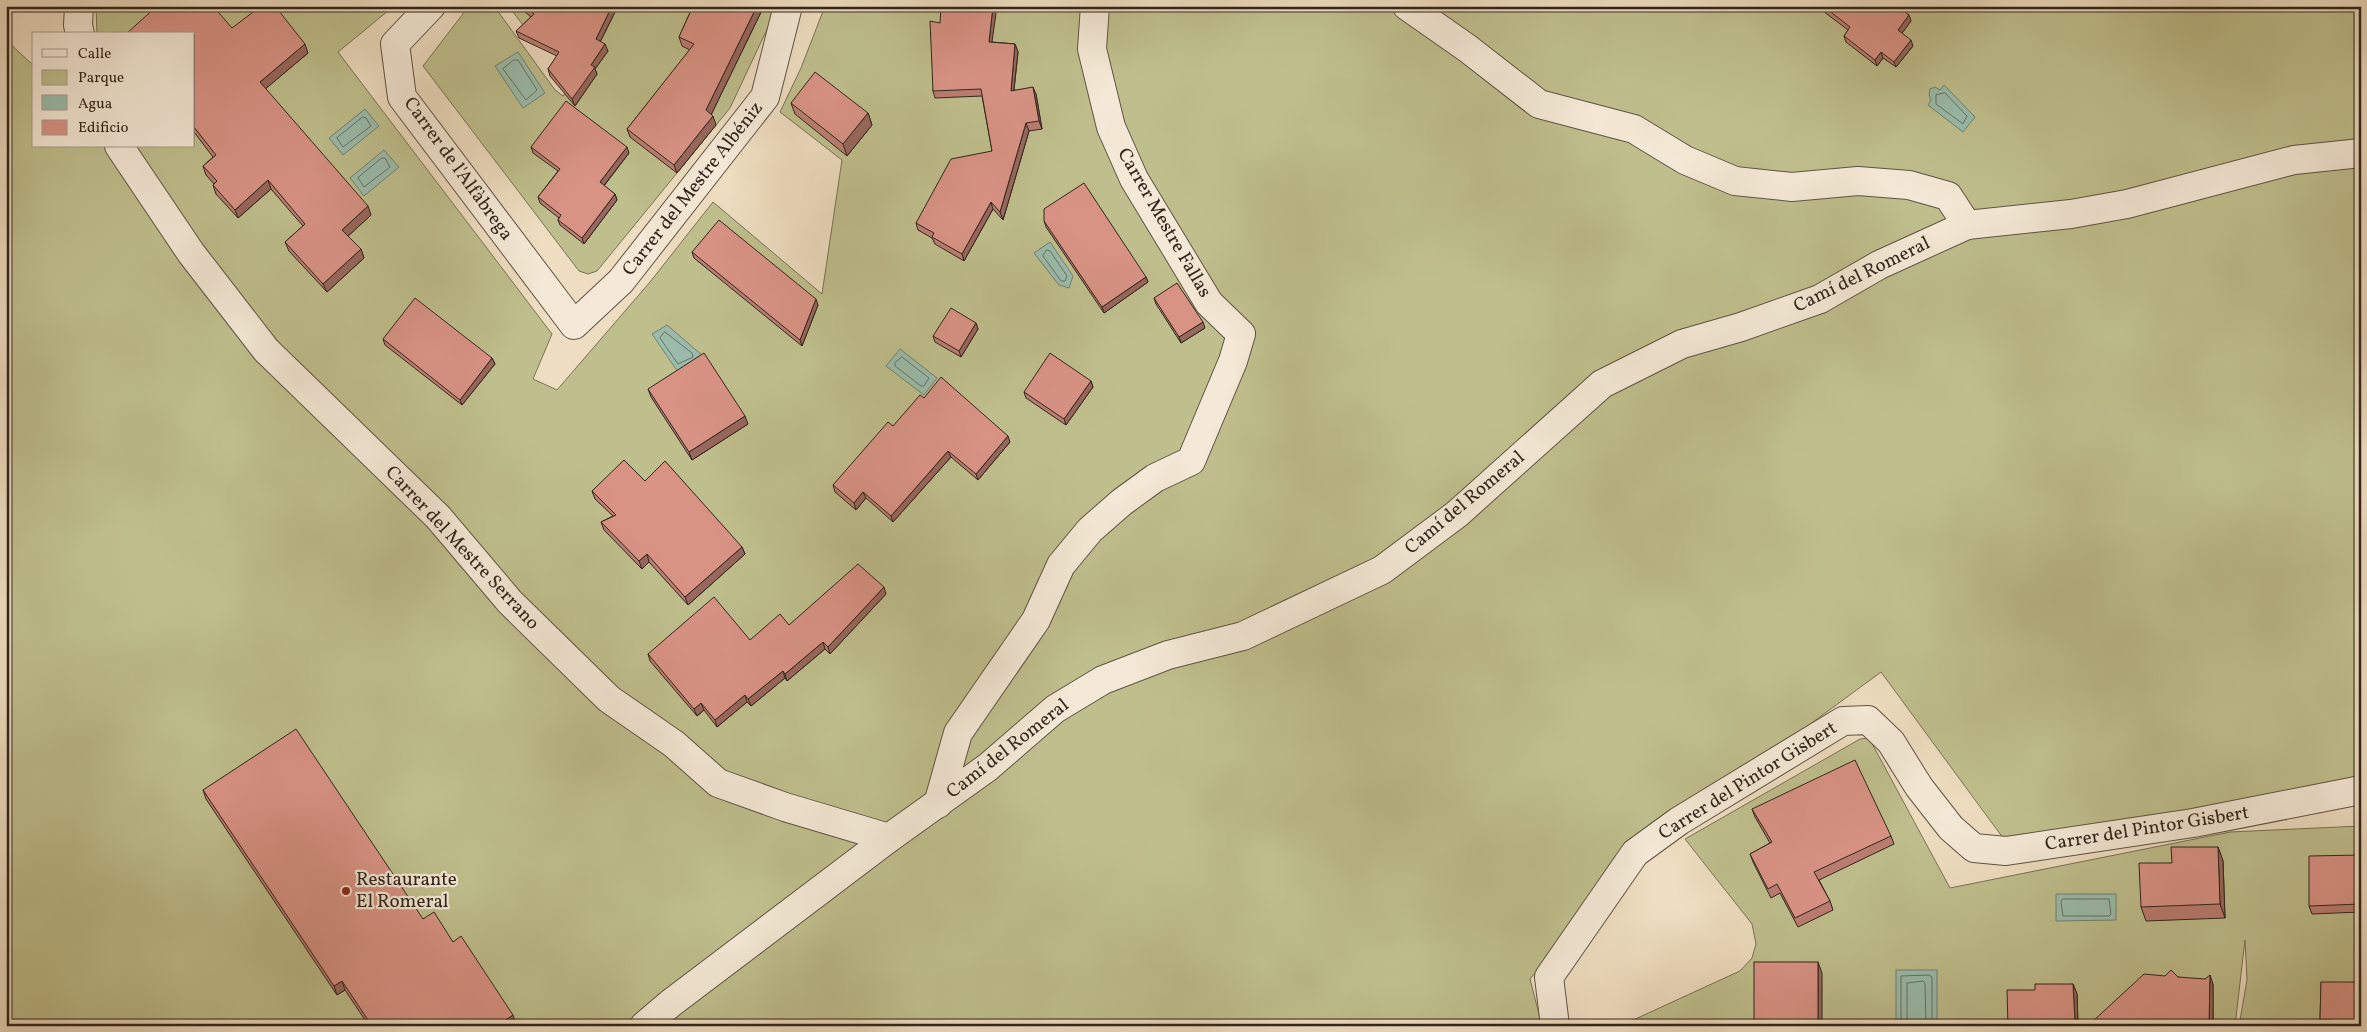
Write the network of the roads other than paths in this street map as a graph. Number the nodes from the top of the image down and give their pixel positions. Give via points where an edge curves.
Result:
1 (79, 6) edge
2 (431, 6) edge
3 (788, 6) edge
4 (1095, 6) edge
5 (1407, 6) edge
6 (80, 32) edge
7 (120, 148) edge
8 (2361, 153) edge
9 (1967, 225) junction
10 (574, 325) joint
11 (2360, 793) edge
12 (938, 804) junction
13 (890, 838) junction
14 (644, 1026) edge
15 (1555, 1026) edge

1 - 6 street
2 - 10 street, Carrer de l'Alfàbrega via 395,44 402,97
3 - 10 street, Carrer del Mestre Albéniz via 765,96 621,281
4 - 12 street, Carrer Mestre Fallas via 1092,49 1115,136 1134,179 1208,303 1241,334 1191,461 1155,478 1122,502 1090,530 1061,564 1036,620 958,733
5 - 9 street via 1539,104 1634,129 1685,160 1735,181 1792,187 1858,181 1909,184 1948,196
7 - 13 street, Carrer del Mestre Serrano via 191,254 266,350 438,517 510,602 609,699 674,744 718,783
8 - 9 street, Camí del Romeral via 2294,160 2127,204 2071,214
9 - 12 street, Camí del Romeral via 1879,264 1820,300 1682,344 1602,384 1457,514 1382,570 1243,636 1168,655 1103,680 1055,709 988,767
11 - 15 street, Carrer del Pintor Gisbert via 2016,850 1974,848 1950,828 1886,736 1868,720 1843,721 1679,820 1635,853 1549,977
12 - 13 street, Camí del Romeral
13 - 14 street, Camí del Romeral

